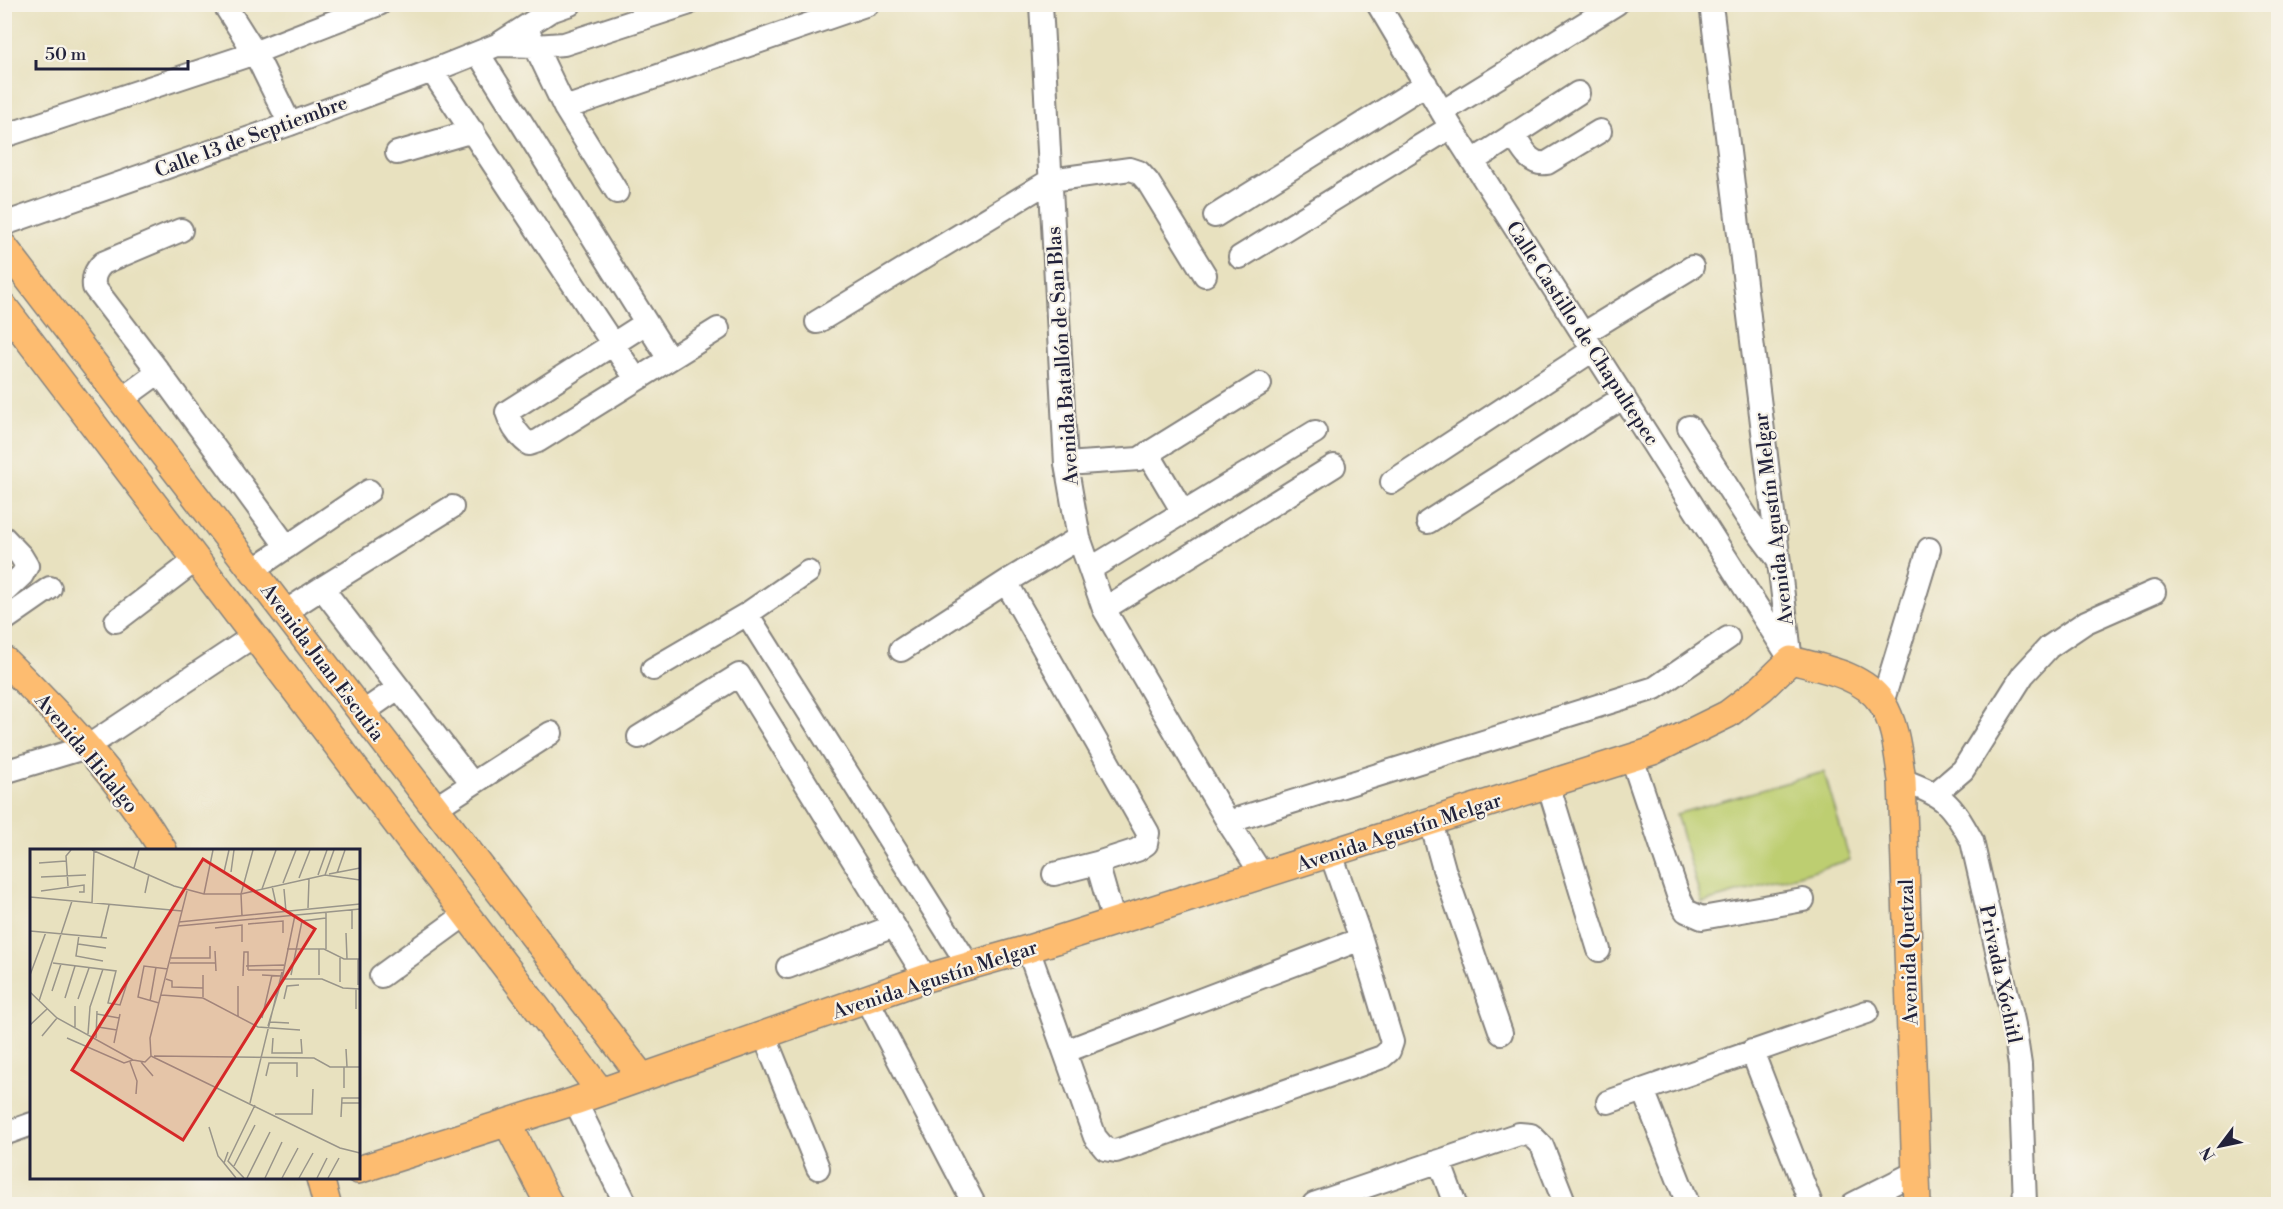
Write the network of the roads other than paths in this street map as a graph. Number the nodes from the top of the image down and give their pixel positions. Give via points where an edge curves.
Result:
1 (224, 4) edge
2 (379, 4) edge
3 (687, 4) edge
4 (868, 4) edge
5 (1041, 4) edge
6 (1378, 4) edge
7 (1616, 4) edge
8 (1711, 4) edge
9 (556, 7) edge
10 (831, 10) edge
11 (526, 25) junction
12 (564, 44) junction
13 (535, 46) junction
14 (487, 49) junction
15 (255, 53) junction
16 (432, 71) junction
17 (1425, 84) junction
18 (1578, 93) dead end
19 (565, 108) junction
20 (1447, 120) junction
21 (290, 124) junction
22 (472, 131) junction
23 (1600, 131) dead end
24 (1513, 134) junction
25 (4, 136) edge
26 (397, 153) dead end
27 (1473, 161) junction
28 (1051, 180) junction
29 (617, 192) dead end
30 (1215, 216) dead end
31 (4, 224) edge
32 (181, 230) dead end
33 (4, 247) edge
34 (1240, 257) dead end
35 (1692, 267) dead end
36 (1205, 275) dead end
37 (4, 307) edge
38 (817, 322) dead end
39 (646, 323) junction
40 (718, 329) dead end
41 (1588, 342) junction
42 (614, 344) junction
43 (669, 359) junction
44 (159, 372) junction
45 (636, 379) junction
46 (1260, 384) dead end
47 (1624, 397) junction
48 (122, 399) junction
49 (1689, 427) dead end
50 (1315, 432) dead end
51 (1148, 453) junction
52 (1066, 464) junction
53 (1334, 466) dead end
54 (1392, 482) dead end
55 (369, 491) dead end
56 (452, 507) dead end
57 (1183, 512) junction
58 (1428, 522) dead end
59 (4, 538) edge
60 (1079, 538) junction
61 (286, 547) junction
62 (1929, 549) dead end
63 (197, 559) junction
64 (1778, 560) junction
65 (1090, 569) junction
66 (253, 570) junction
67 (808, 572) dead end
68 (1006, 582) junction
69 (50, 588) dead end
70 (322, 588) junction
71 (2154, 591) dead end
72 (4, 592) edge
73 (1104, 609) junction
74 (285, 612) junction
75 (747, 615) junction
76 (4, 621) edge
77 (116, 621) dead end
78 (255, 635) junction
79 (1728, 638) dead end
80 (901, 650) dead end
81 (772, 655) junction
82 (4, 660) edge
83 (1791, 660) junction
84 (653, 669) dead end
85 (739, 675) junction
86 (398, 688) junction
87 (1882, 703) junction
88 (362, 713) junction
89 (551, 733) dead end
90 (639, 737) dead end
91 (87, 747) junction
92 (1632, 758) junction
93 (4, 772) edge
94 (1902, 780) junction
95 (472, 783) junction
96 (1548, 784) junction
97 (1936, 793) junction
98 (435, 808) junction
99 (1228, 822) junction
100 (1431, 822) junction
101 (162, 849) edge
102 (1331, 854) junction
103 (1097, 863) junction
104 (1054, 874) dead end
105 (1263, 876) junction
106 (1803, 900) dead end
107 (466, 914) junction
108 (1114, 922) junction
109 (894, 926) junction
110 (1361, 939) junction
111 (1028, 949) junction
112 (1599, 950) dead end
113 (969, 966) junction
114 (788, 967) dead end
115 (381, 976) dead end
116 (926, 978) junction
117 (867, 999) junction
118 (1867, 1012) dead end
119 (1501, 1033) dead end
120 (764, 1035) junction
121 (1066, 1051) junction
122 (1752, 1051) junction
123 (642, 1077) junction
124 (1643, 1090) junction
125 (601, 1092) junction
126 (575, 1101) junction
127 (1608, 1102) dead end
128 (507, 1124) junction
129 (30, 1125) edge
130 (4, 1134) edge
131 (1439, 1161) junction
132 (818, 1168) dead end
133 (360, 1169) edge
134 (1916, 1172) junction
135 (1339, 1200) edge
136 (549, 1204) edge
137 (626, 1204) edge
138 (974, 1204) edge
139 (1314, 1204) edge
140 (1455, 1204) edge
141 (1565, 1204) edge
142 (1688, 1204) edge
143 (1811, 1204) edge
144 (1853, 1204) edge
145 (1917, 1204) edge
146 (2025, 1204) edge

1 - 15 street
2 - 15 street
3 - 12 street, Calle 13 de Septiembre
4 - 10 street
5 - 28 street, Avenida Batallón de San Blas
6 - 17 street, Calle Castillo de Chapultepec
7 - 20 street
8 - 64 street, Avenida Agustín Melgar
9 - 11 street, Calle 13 de Septiembre
9 - 12 street
10 - 19 street
11 - 13 street
11 - 14 street, Calle 13 de Septiembre
12 - 13 street, Calle 13 de Septiembre
13 - 14 street, Calle 13 de Septiembre
13 - 19 street
14 - 16 street, Calle 13 de Septiembre
14 - 39 street
15 - 21 street
15 - 25 street
16 - 21 street, Calle 13 de Septiembre
16 - 22 street
17 - 20 street, Calle Castillo de Chapultepec
17 - 30 street
18 - 24 street
19 - 29 street
20 - 27 street, Calle Castillo de Chapultepec
20 - 34 street
21 - 31 street, Calle 13 de Septiembre
22 - 26 street
22 - 42 street
23 - 24 street via 1538,165
24 - 27 street
27 - 41 street, Calle Castillo de Chapultepec
28 - 36 street via 1130,169 1139,172
28 - 38 street
28 - 52 street, Avenida Batallón de San Blas
32 - 44 street via 103,263 94,278 99,296
33 - 48 main road, Avenida Juan Escutia
35 - 41 street
37 - 63 main road, Avenida Juan Escutia
39 - 42 street
39 - 43 street
40 - 43 street
41 - 47 street, Calle Castillo de Chapultepec
41 - 54 street
42 - 45 street
42 - 45 street via 507,412 510,422 529,444 538,441
43 - 45 street
44 - 48 street
44 - 61 street
46 - 51 street
47 - 58 street
47 - 83 street, Calle Castillo de Chapultepec
48 - 66 main road, Avenida Juan Escutia
49 - 64 street
50 - 57 street
51 - 52 street via 1138,459
51 - 57 street
52 - 60 street, Avenida Batallón de San Blas
53 - 73 street
55 - 61 street
56 - 70 street
57 - 65 street
59 - 72 street via 27,566
60 - 65 street, Avenida Batallón de San Blas
60 - 68 street
61 - 66 street
62 - 87 street
63 - 77 street
63 - 78 main road, Avenida Juan Escutia
64 - 83 street, Avenida Agustín Melgar
65 - 73 street, Avenida Batallón de San Blas
66 - 74 main road, Avenida Juan Escutia
67 - 75 street
68 - 80 street
68 - 103 street via 1148,833 1146,844 1137,850
69 - 76 street
70 - 74 street
70 - 86 street
71 - 97 street via 2086,622 2049,647 2022,675 1963,770
73 - 99 street, Avenida Batallón de San Blas
74 - 88 main road, Avenida Juan Escutia
75 - 81 street
75 - 84 street
78 - 91 street
78 - 107 main road, Avenida Juan Escutia
79 - 99 street via 1655,688
81 - 85 street
81 - 113 street
82 - 91 main road, Avenida Hidalgo
83 - 87 main road, Avenida Quetzal via 1860,682
83 - 92 main road, Avenida Agustín Melgar via 1728,714
85 - 90 street
85 - 109 street
86 - 88 street
86 - 95 street
87 - 94 main road, Avenida Quetzal via 1895,736
88 - 98 main road, Avenida Juan Escutia
89 - 95 street
91 - 93 street
91 - 101 main road, Avenida Hidalgo
92 - 96 main road, Avenida Agustín Melgar
92 - 106 street via 1686,911 1702,918
94 - 97 street, Privada Xóchitl
94 - 134 main road, Avenida Quetzal
95 - 98 street
96 - 100 main road, Avenida Agustín Melgar
96 - 112 street
97 - 146 street, Privada Xóchitl via 1957,814 1972,841 2014,1025 2020,1065
98 - 123 main road, Avenida Juan Escutia
99 - 105 street, Avenida Batallón de San Blas
100 - 102 main road, Avenida Agustín Melgar
100 - 119 street
102 - 105 main road, Avenida Agustín Melgar
102 - 110 street
103 - 104 street
103 - 108 street
105 - 108 main road, Avenida Agustín Melgar
107 - 115 street
107 - 125 main road, Avenida Juan Escutia
108 - 111 main road, Avenida Agustín Melgar
109 - 114 street
109 - 116 street
110 - 121 street
110 - 121 street via 1392,1042 1382,1057 1116,1151 1105,1149 1095,1137
111 - 113 main road, Avenida Agustín Melgar
111 - 121 street
113 - 116 main road, Avenida Agustín Melgar
116 - 117 main road, Avenida Agustín Melgar
117 - 120 main road, Avenida Agustín Melgar
117 - 138 street
118 - 122 street
120 - 123 main road, Avenida Agustín Melgar
120 - 132 street
122 - 124 street
122 - 143 street
123 - 125 main road, Avenida Agustín Melgar
124 - 127 street
124 - 142 street
125 - 126 main road, Avenida Agustín Melgar
126 - 128 main road, Avenida Agustín Melgar
126 - 137 street
128 - 133 main road, Avenida Agustín Melgar
128 - 136 main road
129 - 130 street
131 - 135 street
131 - 140 street
131 - 141 street via 1519,1134 1532,1135 1542,1146
134 - 144 street
134 - 145 main road, Avenida Quetzal
135 - 139 street

